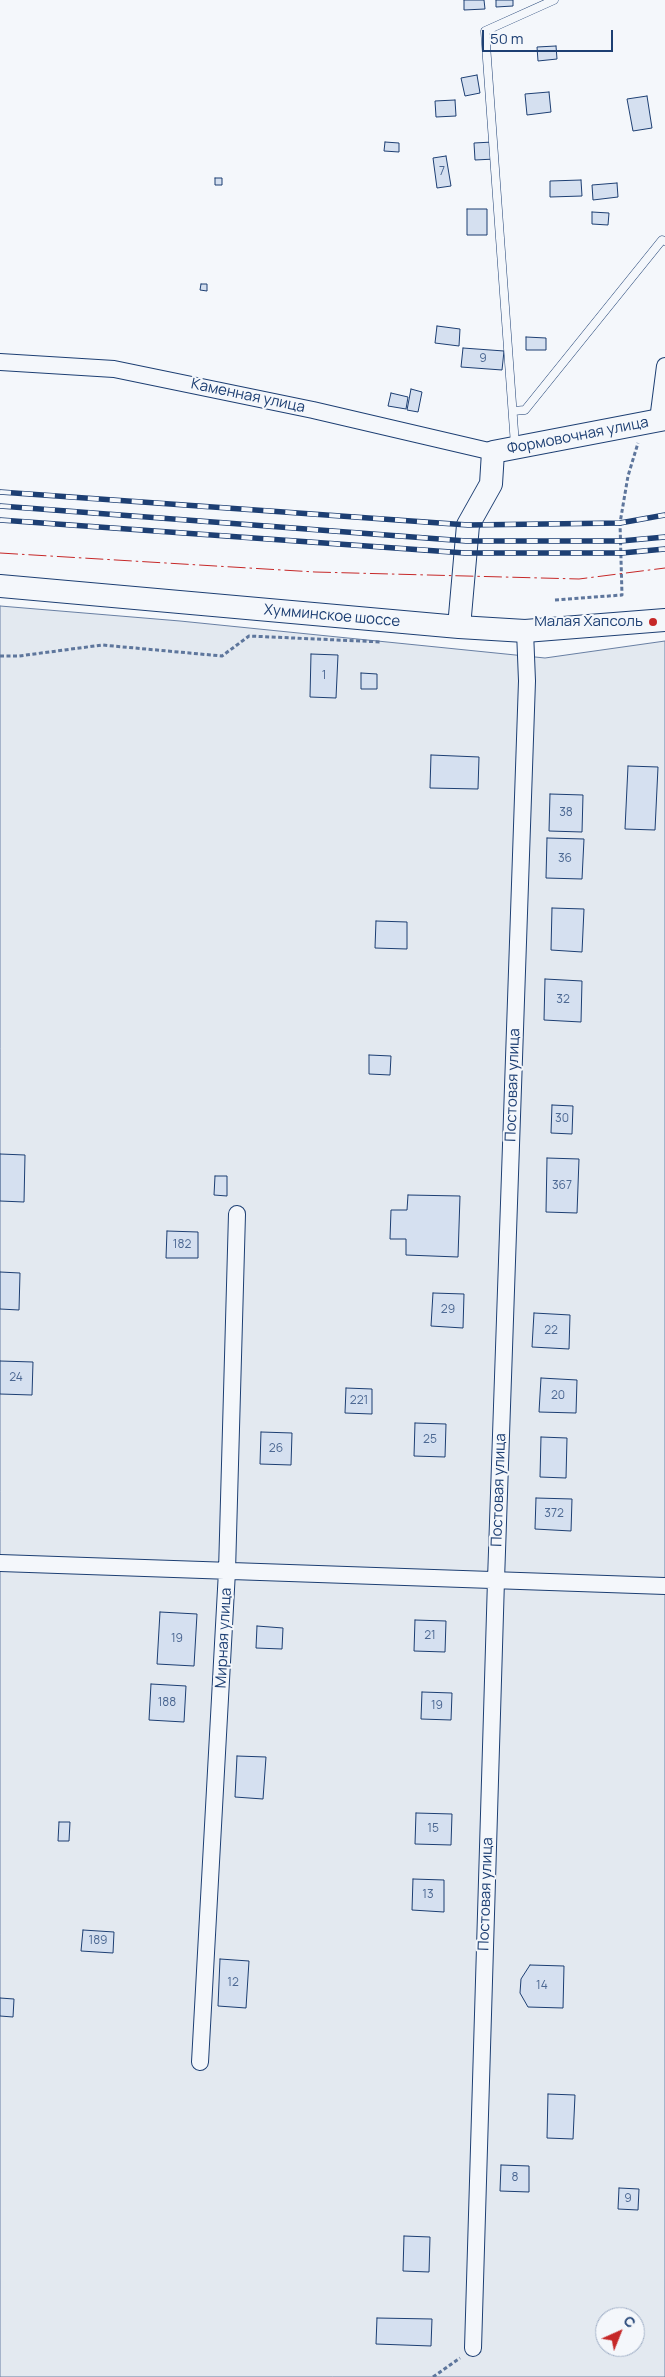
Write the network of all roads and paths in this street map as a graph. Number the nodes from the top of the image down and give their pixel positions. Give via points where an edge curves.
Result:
1 (554, 0) edge
2 (665, 241) edge
3 (0, 362) edge
4 (665, 366) edge
5 (513, 412) junction
6 (656, 421) edge
7 (516, 448) junction
8 (493, 452) junction
9 (0, 586) edge
10 (555, 600) dead end
11 (665, 620) edge
12 (459, 627) junction
13 (525, 631) junction
14 (387, 642) dead end
15 (0, 656) edge
16 (237, 1214) dead end
17 (0, 1563) edge
18 (228, 1571) junction
19 (496, 1580) junction
20 (665, 1586) edge
21 (200, 2062) dead end
22 (472, 2348) joint
23 (433, 2377) edge

1 - 5 lane via 485,31
2 - 5 lane via 662,240 525,410
3 - 8 street, Каменная улица via 114,369 313,410
4 - 6 street
5 - 7 lane
6 - 7 main road, Формовочная улица
6 - 10 path via 628,476 620,523 622,595
7 - 8 main road, Формовочная улица
8 - 12 main road, Формовочная улица via 491,484 468,525
9 - 12 main road, Хумминское шоссе
11 - 13 main road, Хумминское шоссе
12 - 13 main road, Хумминское шоссе
13 - 19 street, Постовая улица via 527,681
14 - 15 path via 249,636 222,656 102,645
16 - 18 street, Мирная улица
17 - 18 street
18 - 19 street
18 - 21 street, Мирная улица
19 - 20 street
19 - 22 street, Постовая улица
22 - 23 path

